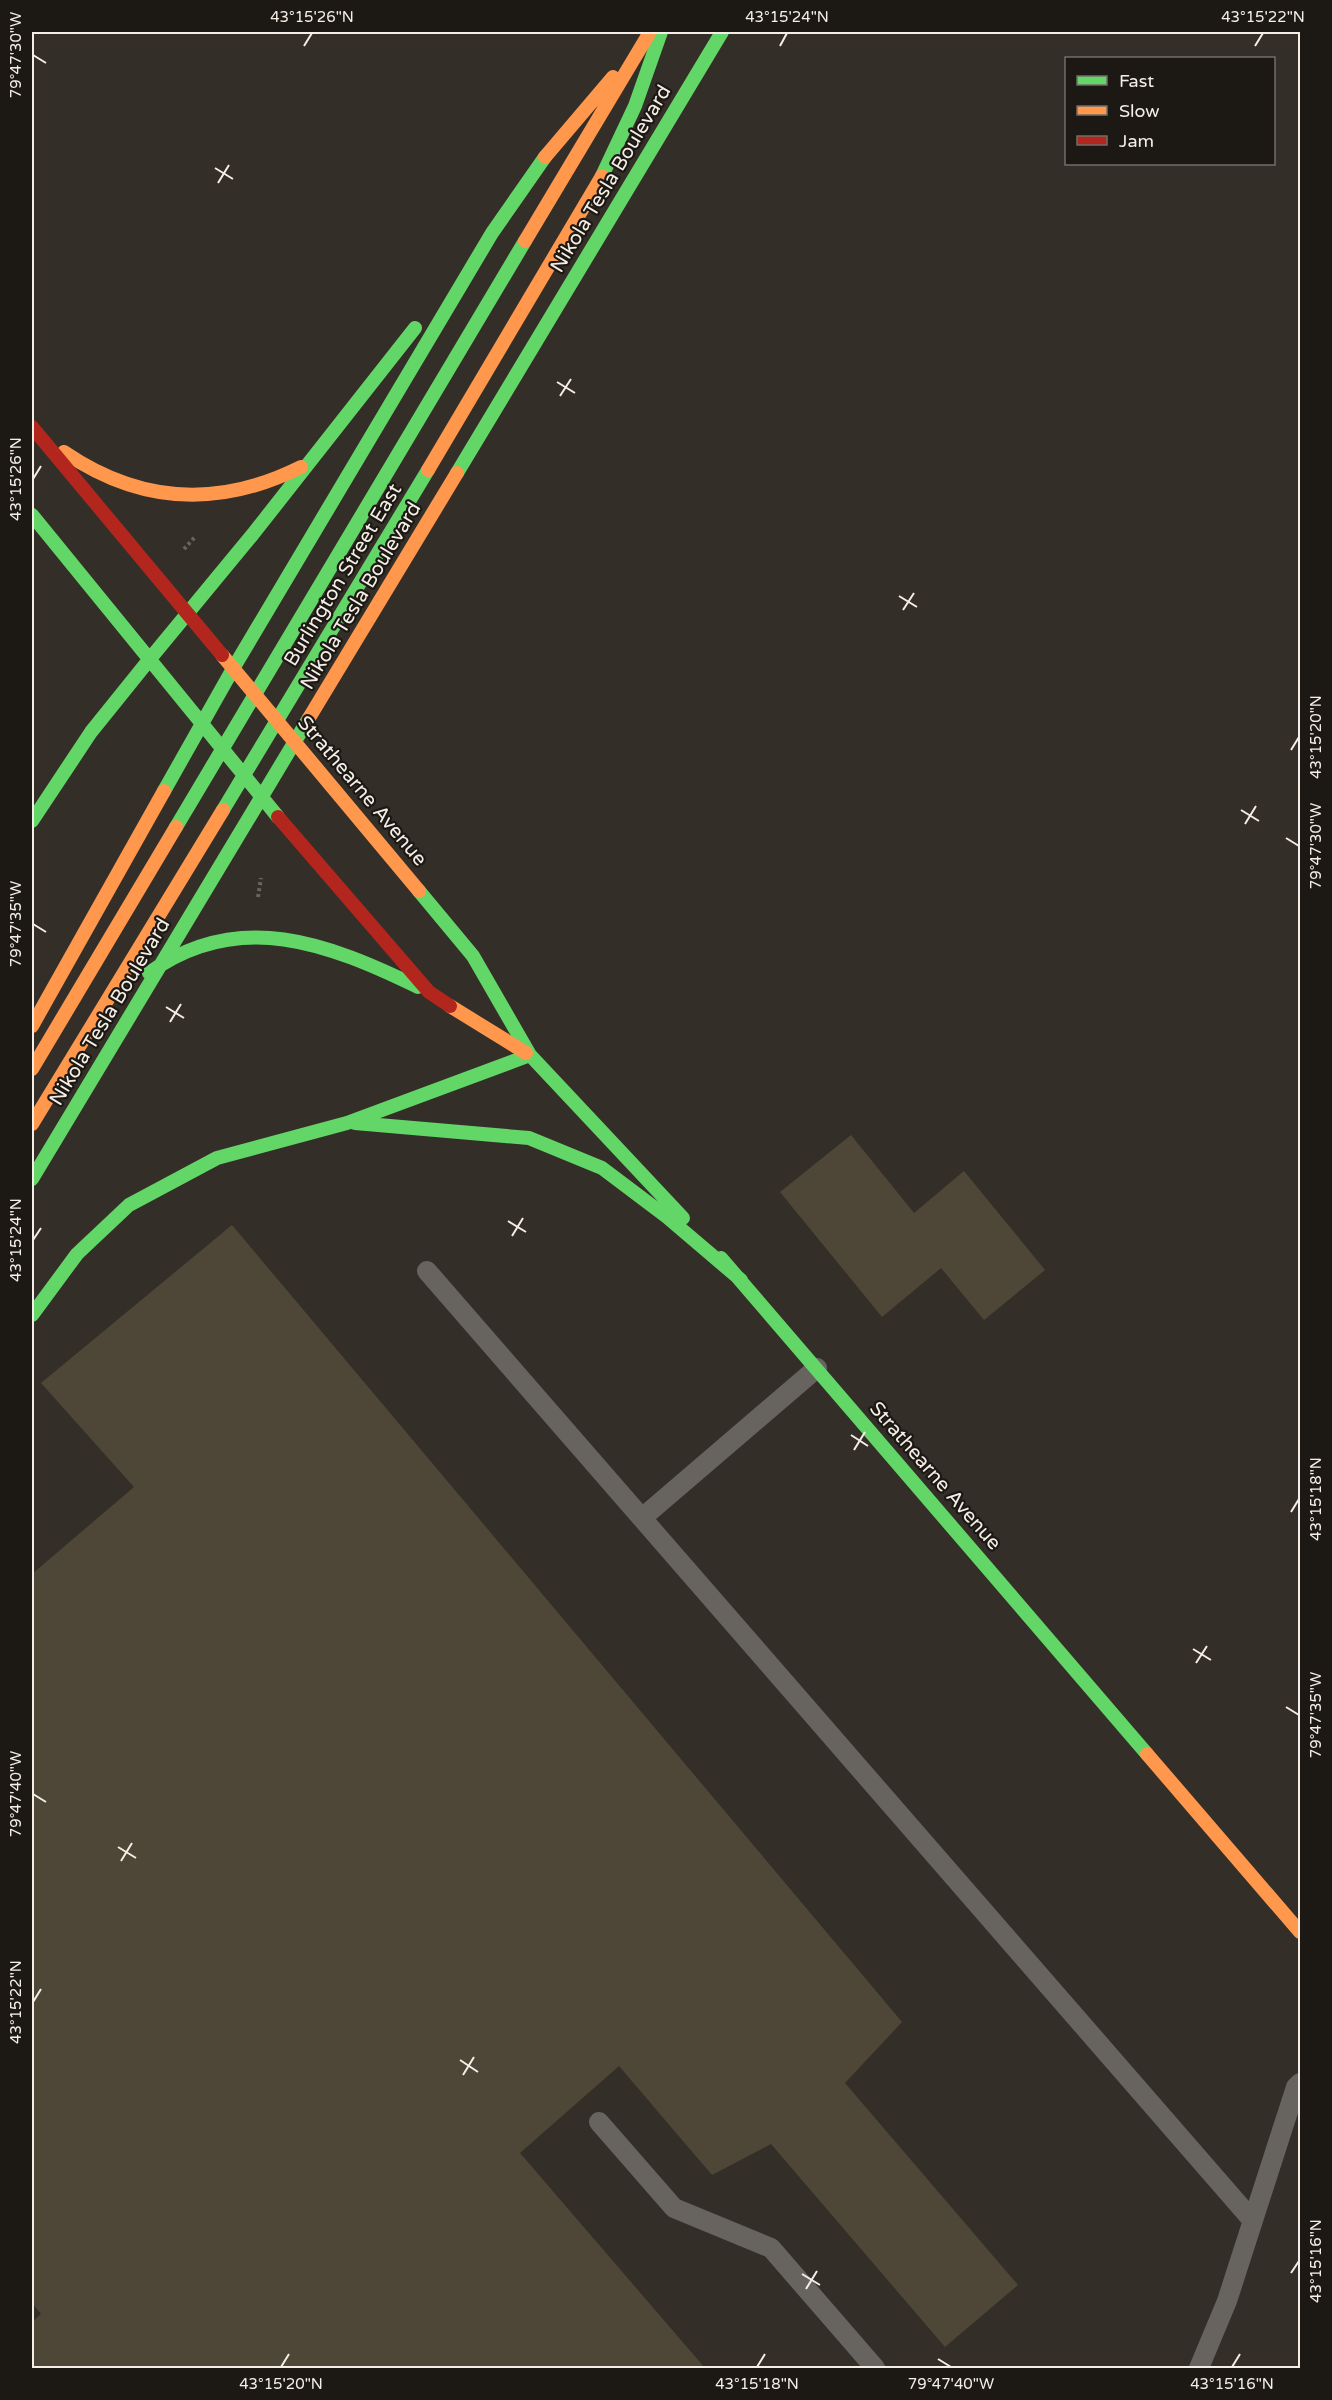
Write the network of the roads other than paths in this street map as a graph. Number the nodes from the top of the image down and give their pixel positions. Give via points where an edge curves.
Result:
1 (650, 32) edge
2 (655, 32) edge
3 (661, 32) edge
4 (722, 32) edge
5 (492, 233) junction
6 (32, 427) edge
7 (305, 465) junction
8 (32, 515) edge
9 (189, 612) junction
10 (149, 660) junction
11 (234, 668) junction
12 (278, 721) junction
13 (201, 725) junction
14 (244, 778) junction
15 (32, 820) edge
16 (429, 992) junction
17 (32, 1026) edge
18 (82, 1044) junction
19 (530, 1055) junction
20 (32, 1069) edge
21 (347, 1122) junction
22 (32, 1124) edge
23 (32, 1179) edge
24 (427, 1271) dead end
25 (741, 1280) junction
26 (32, 1315) edge
27 (817, 1368) junction
28 (642, 1518) junction
29 (1300, 1932) edge
30 (1300, 2083) edge
31 (598, 2122) dead end
32 (1253, 2221) junction
33 (874, 2368) edge
34 (1199, 2368) edge

1 - 20 main road, Nikola Tesla Boulevard
2 - 5 main road via 557,141
3 - 12 main road, Burlington Street East via 635,106 604,172
4 - 23 main road, Nikola Tesla Boulevard
5 - 7 main road
5 - 11 main road
6 - 7 main road via 84,468 134,487 191,495 259,486
6 - 9 main road, Strathearne Avenue
7 - 9 main road
8 - 10 main road, Strathearne Avenue
9 - 10 main road
9 - 11 main road, Strathearne Avenue
10 - 13 main road, Strathearne Avenue
10 - 15 main road via 91,732
11 - 12 main road, Strathearne Avenue
11 - 13 main road
12 - 14 main road, Burlington Street East
12 - 19 main road, Strathearne Avenue via 473,956
13 - 14 main road, Strathearne Avenue
13 - 17 main road
14 - 16 main road, Strathearne Avenue
14 - 18 main road, Burlington Street East
16 - 18 main road via 343,952 285,937 239,936 166,959 121,996
16 - 19 main road, Strathearne Avenue
18 - 22 main road, Burlington Street East
19 - 21 main road
19 - 25 main road, Strathearne Avenue
21 - 25 main road via 529,1138 602,1168 667,1216
21 - 26 main road via 217,1158 129,1205 77,1254
24 - 28 lane
25 - 27 main road, Strathearne Avenue
27 - 28 lane
27 - 29 main road, Strathearne Avenue
28 - 32 lane
30 - 32 lane
31 - 33 lane via 674,2208 771,2248
32 - 34 lane via 1227,2301

